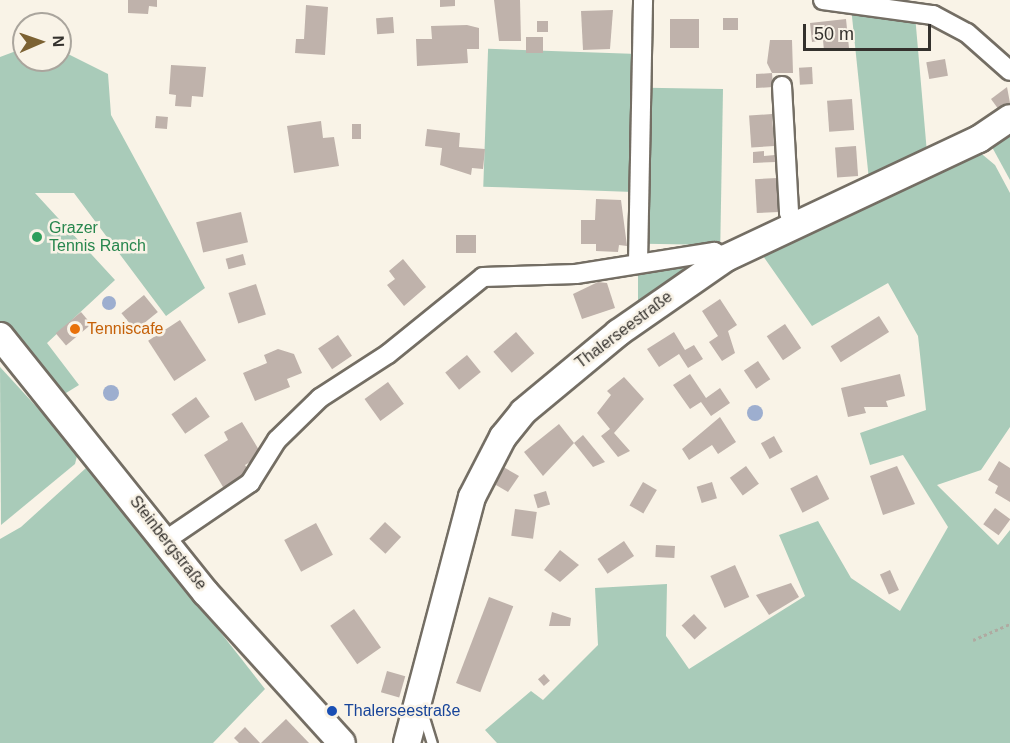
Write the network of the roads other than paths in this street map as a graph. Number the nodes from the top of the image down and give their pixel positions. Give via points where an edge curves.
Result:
1 (644, 0) edge
2 (824, 0) edge
3 (1010, 71) edge
4 (782, 86) dead end
5 (1010, 118) edge
6 (795, 224) junction
7 (726, 258) junction
8 (638, 263) junction
9 (0, 336) edge
10 (166, 540) junction
11 (417, 694) junction
12 (342, 743) edge
13 (407, 743) edge
14 (432, 743) edge

1 - 8 street
2 - 3 street via 933,15 967,33
4 - 6 street via 789,213
5 - 6 main road, Thalerseestraße via 979,139
6 - 7 main road, Thalerseestraße
7 - 8 street via 714,252
7 - 11 main road, Thalerseestraße via 547,389 503,437 472,497
8 - 10 street via 576,274 483,277 388,354 320,398 276,440 250,483
9 - 10 main road, Steinbergstraße
10 - 12 main road, Steinbergstraße via 206,593
11 - 13 main road, Thalerseestraße
11 - 14 lane

